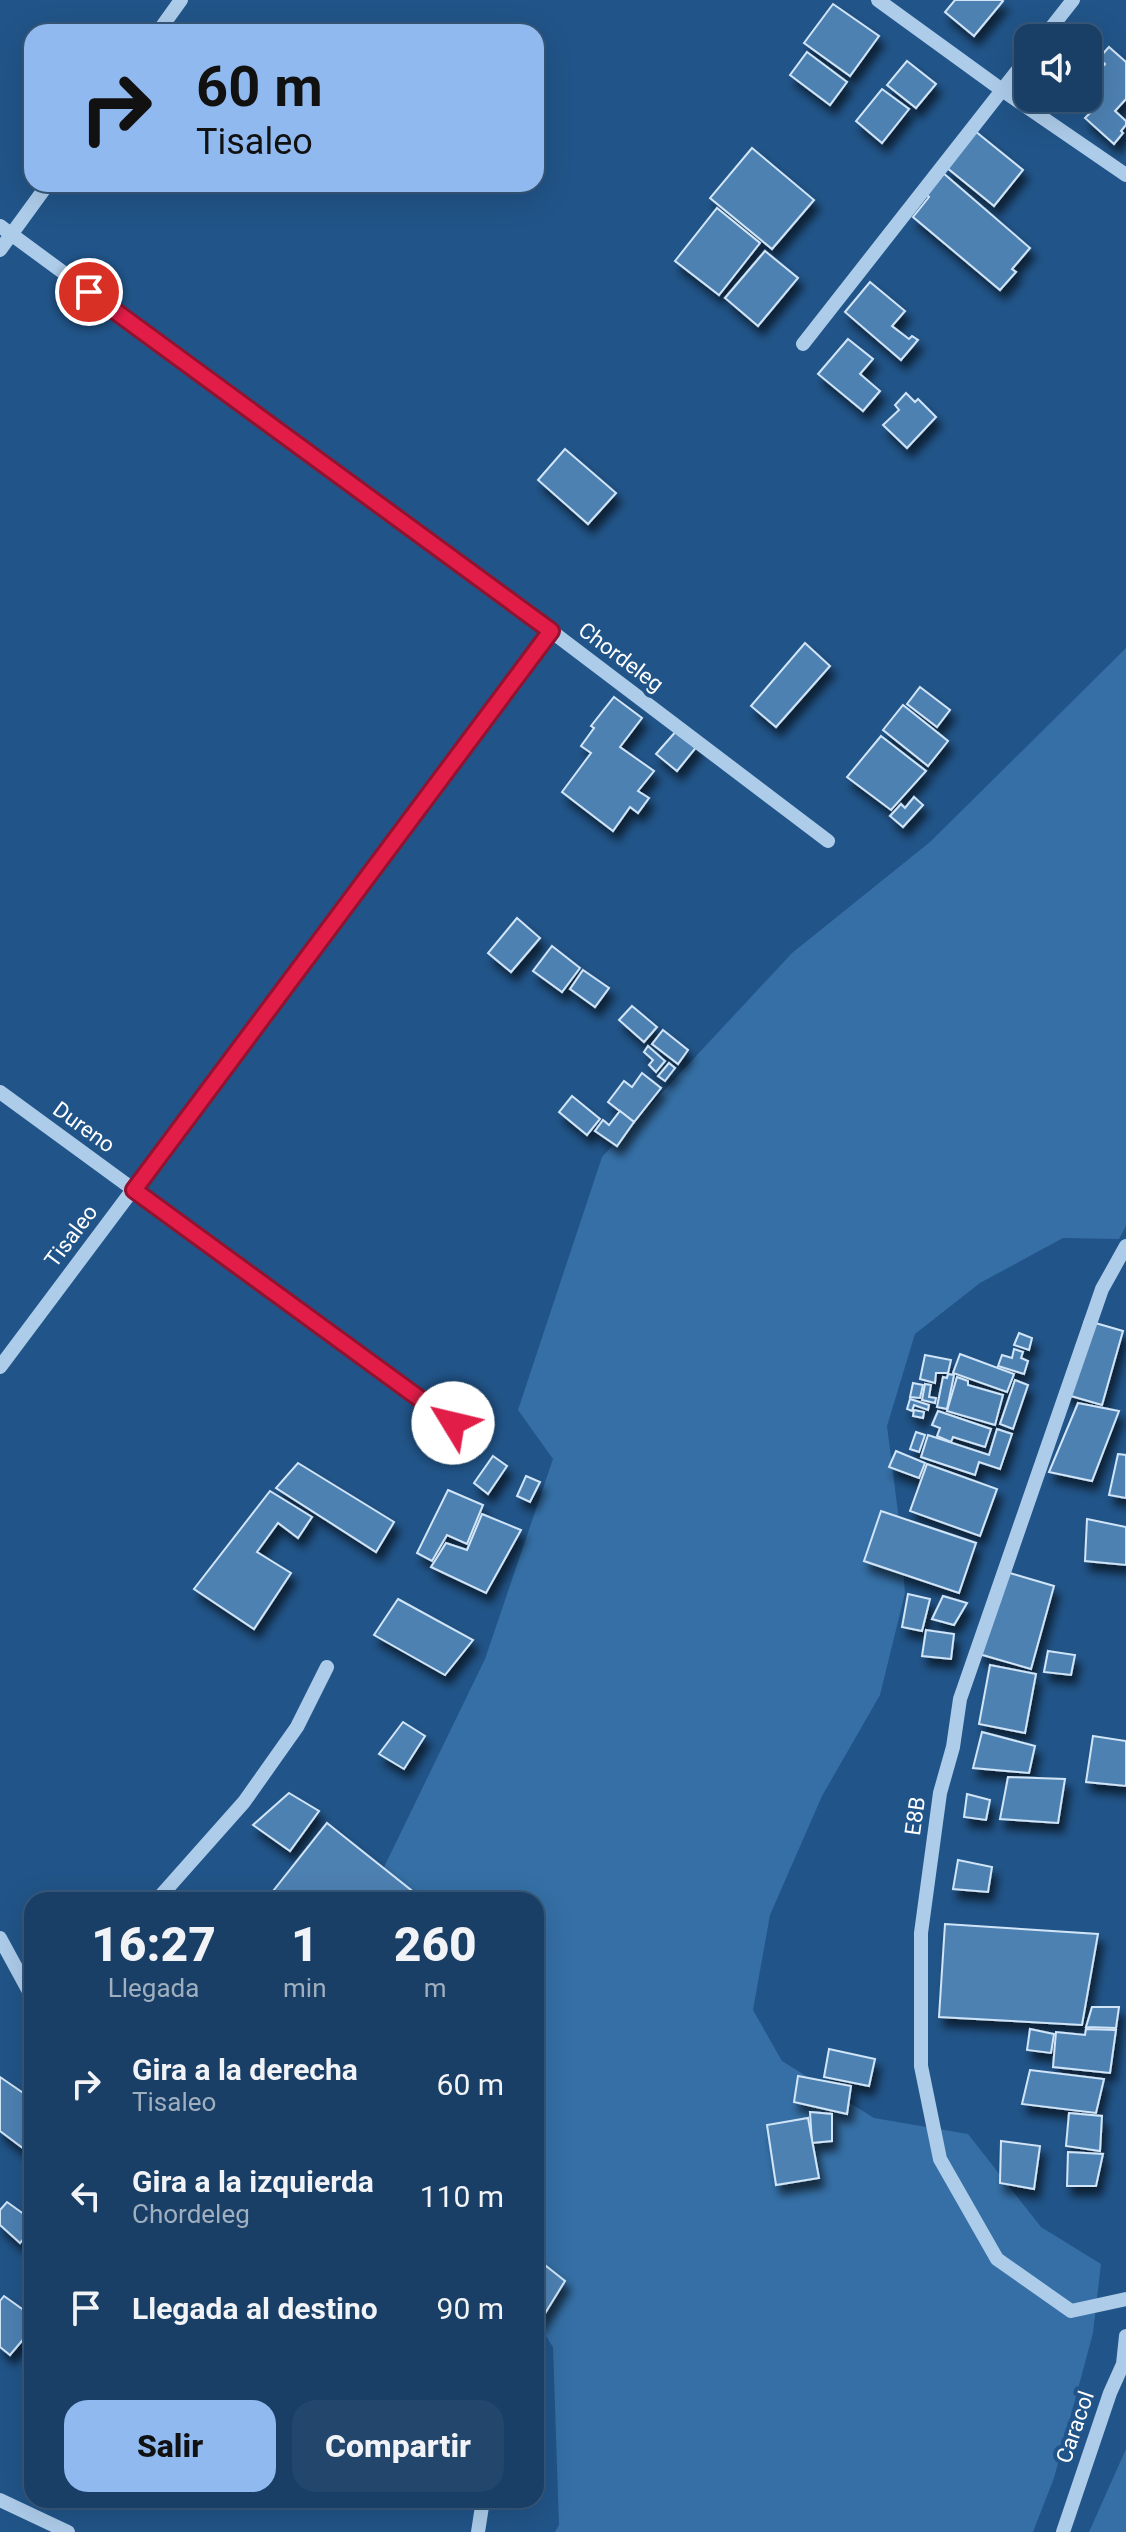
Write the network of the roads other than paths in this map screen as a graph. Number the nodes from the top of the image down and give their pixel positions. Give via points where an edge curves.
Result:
1 (181, 0) edge
2 (878, 0) edge
3 (1073, 0) edge
4 (164, 24) edge
5 (1054, 24) edge
6 (1014, 75) edge
7 (1002, 90) junction
8 (1126, 175) edge
9 (41, 192) edge
10 (6, 230) edge
11 (0, 250) edge
12 (803, 344) dead end
13 (551, 631) junction
14 (828, 841) dead end
15 (0, 1092) edge
16 (134, 1190) junction
17 (1126, 1246) edge
18 (0, 1367) edge
19 (453, 1423) dead end
20 (327, 1667) dead end
21 (164, 1892) edge
22 (0, 1938) edge
23 (24, 1982) edge
24 (1126, 2299) edge
25 (1126, 2336) edge
26 (0, 2500) edge
27 (482, 2508) edge
28 (68, 2532) edge
29 (478, 2532) edge
30 (1063, 2532) edge

1 - 4 street
2 - 7 street
3 - 5 street
6 - 7 street
7 - 8 street
7 - 12 street
9 - 10 street
10 - 11 street
10 - 13 street, Chordeleg
13 - 14 street, Chordeleg
13 - 16 street, Tisaleo
15 - 16 street, Dureno
16 - 18 street, Tisaleo
16 - 19 street, Dureno
17 - 24 street, E8B via 1102,1289 960,1699 940,1793 921,1933 921,2066 940,2159 997,2259 1071,2311
20 - 21 street via 297,1727 244,1802
22 - 23 street
25 - 30 street, Caracol via 1123,2364
26 - 28 street
27 - 29 street

